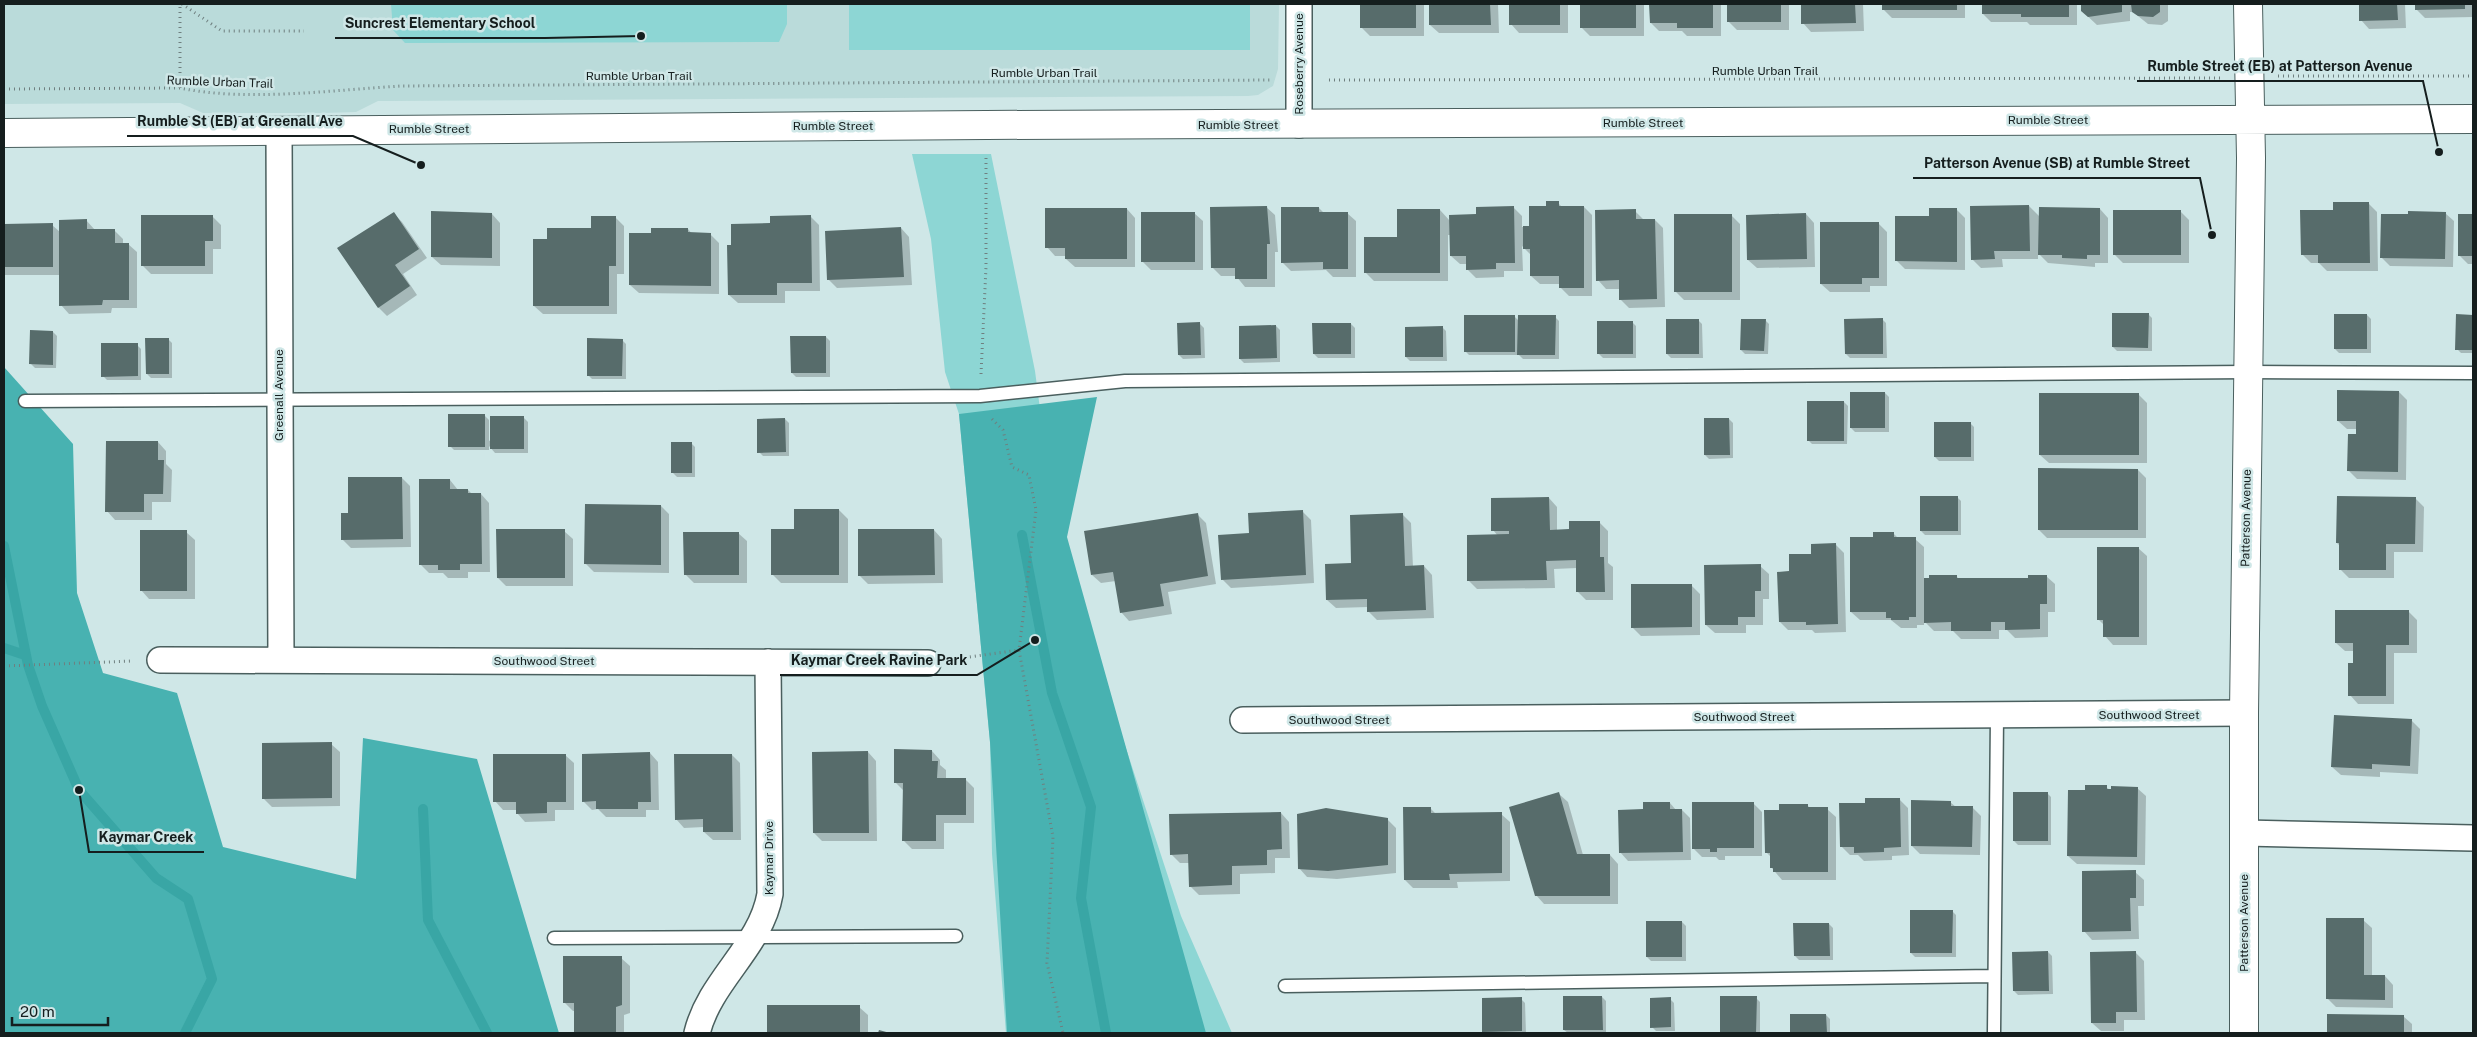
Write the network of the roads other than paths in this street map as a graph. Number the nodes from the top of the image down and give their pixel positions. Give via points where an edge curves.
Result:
1 (1299, 4) edge
2 (2248, 4) edge
3 (2473, 119) edge
4 (2251, 120) junction
5 (1299, 125) junction
6 (279, 130) junction
7 (4, 133) edge
8 (2248, 372) junction
9 (2473, 373) edge
10 (279, 400) junction
11 (25, 401) dead end
12 (160, 660) road end
13 (281, 660) junction
14 (768, 662) junction
15 (928, 663) road end
16 (2244, 713) junction
17 (1997, 716) junction
18 (1243, 720) dead end
19 (2245, 833) junction
20 (2473, 838) edge
21 (755, 936) junction
22 (956, 936) dead end
23 (554, 938) dead end
24 (1994, 976) junction
25 (1285, 986) dead end
26 (698, 1033) edge
27 (1994, 1033) edge
28 (2244, 1033) edge

1 - 5 street, Roseberry Avenue
2 - 4 street, Patterson Avenue
3 - 4 street, Rumble Street
4 - 5 street, Rumble Street
4 - 8 street, Patterson Avenue
5 - 6 street, Rumble Street
6 - 7 street, Rumble Street
6 - 10 street, Greenall Avenue
8 - 9 lane
8 - 10 lane via 1125,382 980,396
8 - 16 street, Patterson Avenue
10 - 11 lane
10 - 13 street, Greenall Avenue
12 - 13 street, Southwood Street
13 - 14 street, Southwood Street
14 - 15 street, Southwood Street
14 - 21 street, Kaymar Drive via 770,894
16 - 17 street, Southwood Street
16 - 19 street, Patterson Avenue
17 - 18 street, Southwood Street
17 - 24 lane
19 - 20 street
19 - 28 street, Patterson Avenue
21 - 22 lane
21 - 23 lane
21 - 26 street, Kaymar Drive via 711,997
24 - 25 lane
24 - 27 lane

